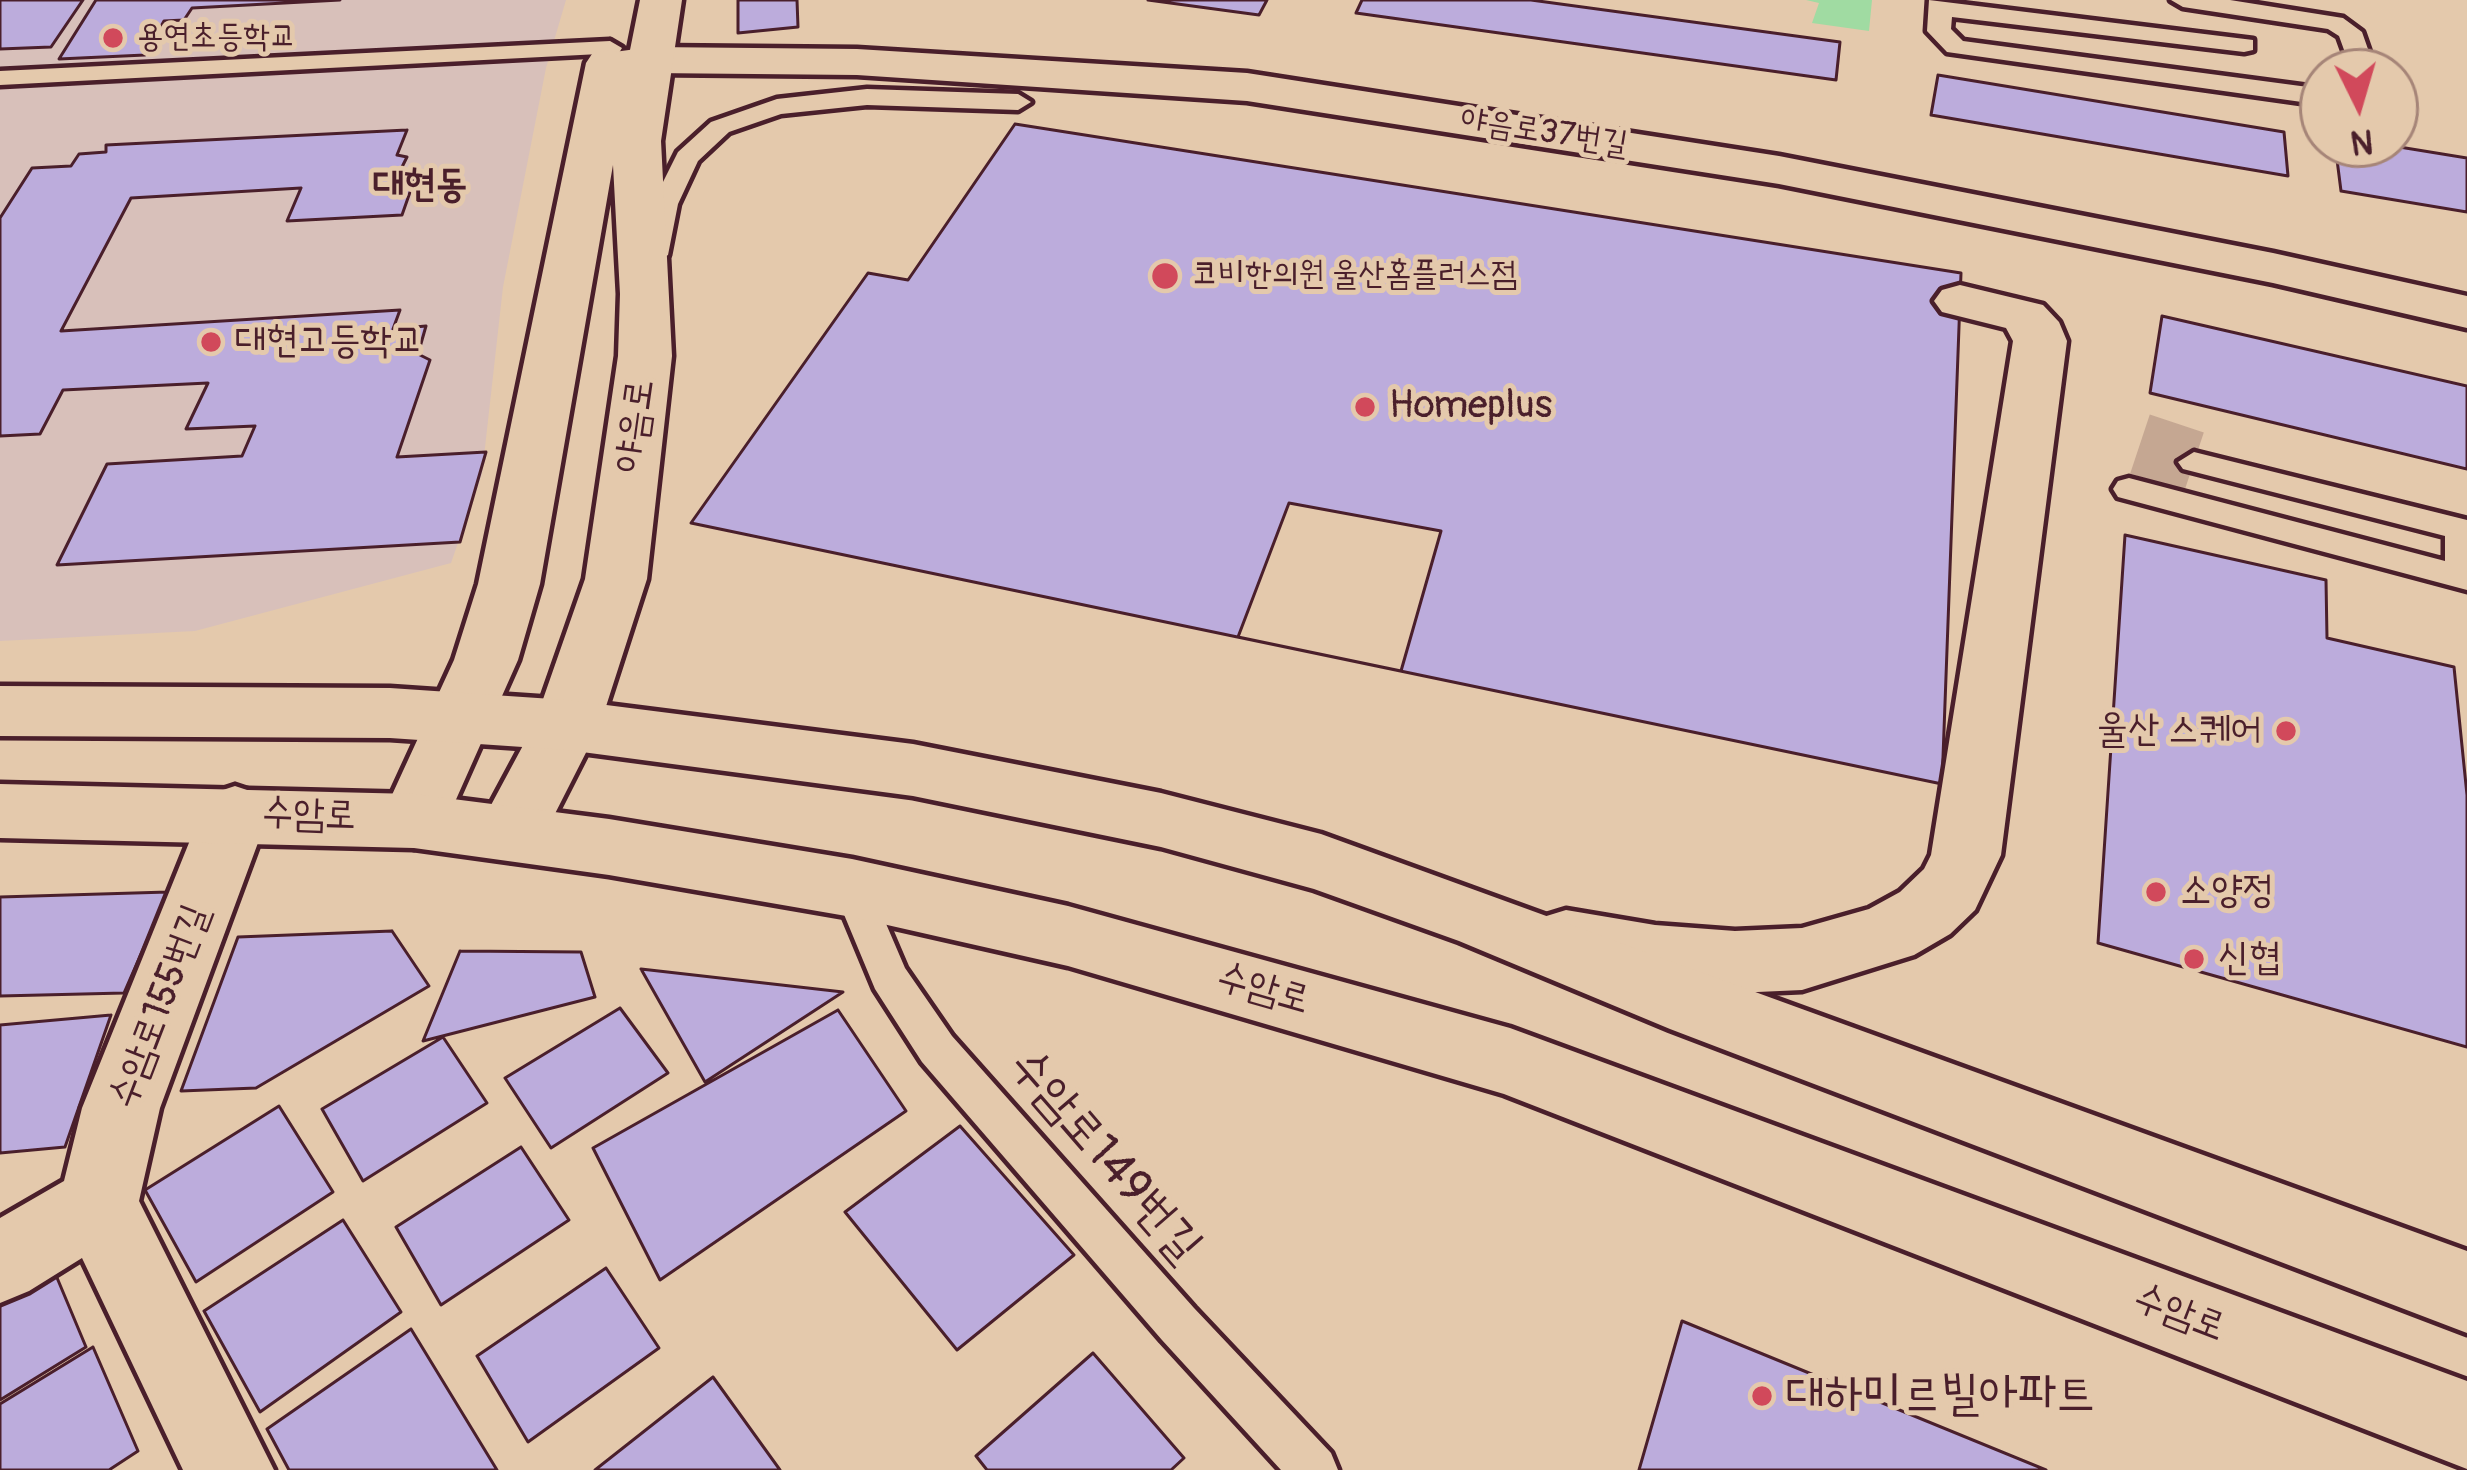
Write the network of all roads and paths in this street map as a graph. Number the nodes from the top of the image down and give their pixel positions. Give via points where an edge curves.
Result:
1 (661, 0) edge
2 (2183, 0) edge
3 (1940, 4) edge
4 (622, 43) edge
5 (2244, 45) dead end
6 (2356, 48) edge
7 (0, 79) edge
8 (2299, 94) edge
9 (1018, 102) dead end
10 (2045, 223) junction
11 (646, 293) junction
12 (2467, 312) edge
13 (2194, 462) tunnel mouth
14 (2129, 489) dead end
15 (2464, 578) edge
16 (0, 711) edge
17 (462, 717) junction
18 (567, 724) junction
19 (0, 811) edge
20 (235, 813) junction
21 (414, 821) junction
22 (511, 833) junction
23 (852, 889) junction
24 (1484, 920) junction
25 (98, 1204) junction
26 (0, 1264) edge
27 (2467, 1292) edge
28 (2467, 1425) edge
29 (229, 1470) edge
30 (1314, 1470) edge

1 - 4 street, 야음로
2 - 6 lane via 2335,22
3 - 5 lane
3 - 8 lane via 1939,32 1956,47
4 - 7 lane
4 - 10 street, 야음로37번길 via 1246,87 1779,170
4 - 11 street, 야음로
4 - 17 street, 야음로 via 509,584
9 - 11 lane via 868,97 777,106 720,127 687,158 665,204
10 - 12 street, 야음로37번길
10 - 24 street via 2050,294 2035,307 1984,306 2033,322 2040,341 1966,855 1950,889 1888,934 1802,959 1655,956
11 - 18 street, 야음로 via 616,579
13 - 15 lane via 2461,530
14 - 15 lane
16 - 17 street
17 - 18 street
17 - 21 street, 야음로
18 - 22 street, 야음로
18 - 24 street via 913,770 1161,820 1321,862
19 - 20 street, 수암로
20 - 21 street, 수암로
20 - 25 street, 수암로155번길 via 121,1108
21 - 22 street, 수암로
22 - 23 street, 수암로
23 - 28 street, 수암로 via 1068,936 1510,1062
23 - 30 lane, 수암로149번길 via 890,977 937,1049
24 - 27 street
25 - 26 street
25 - 29 street

